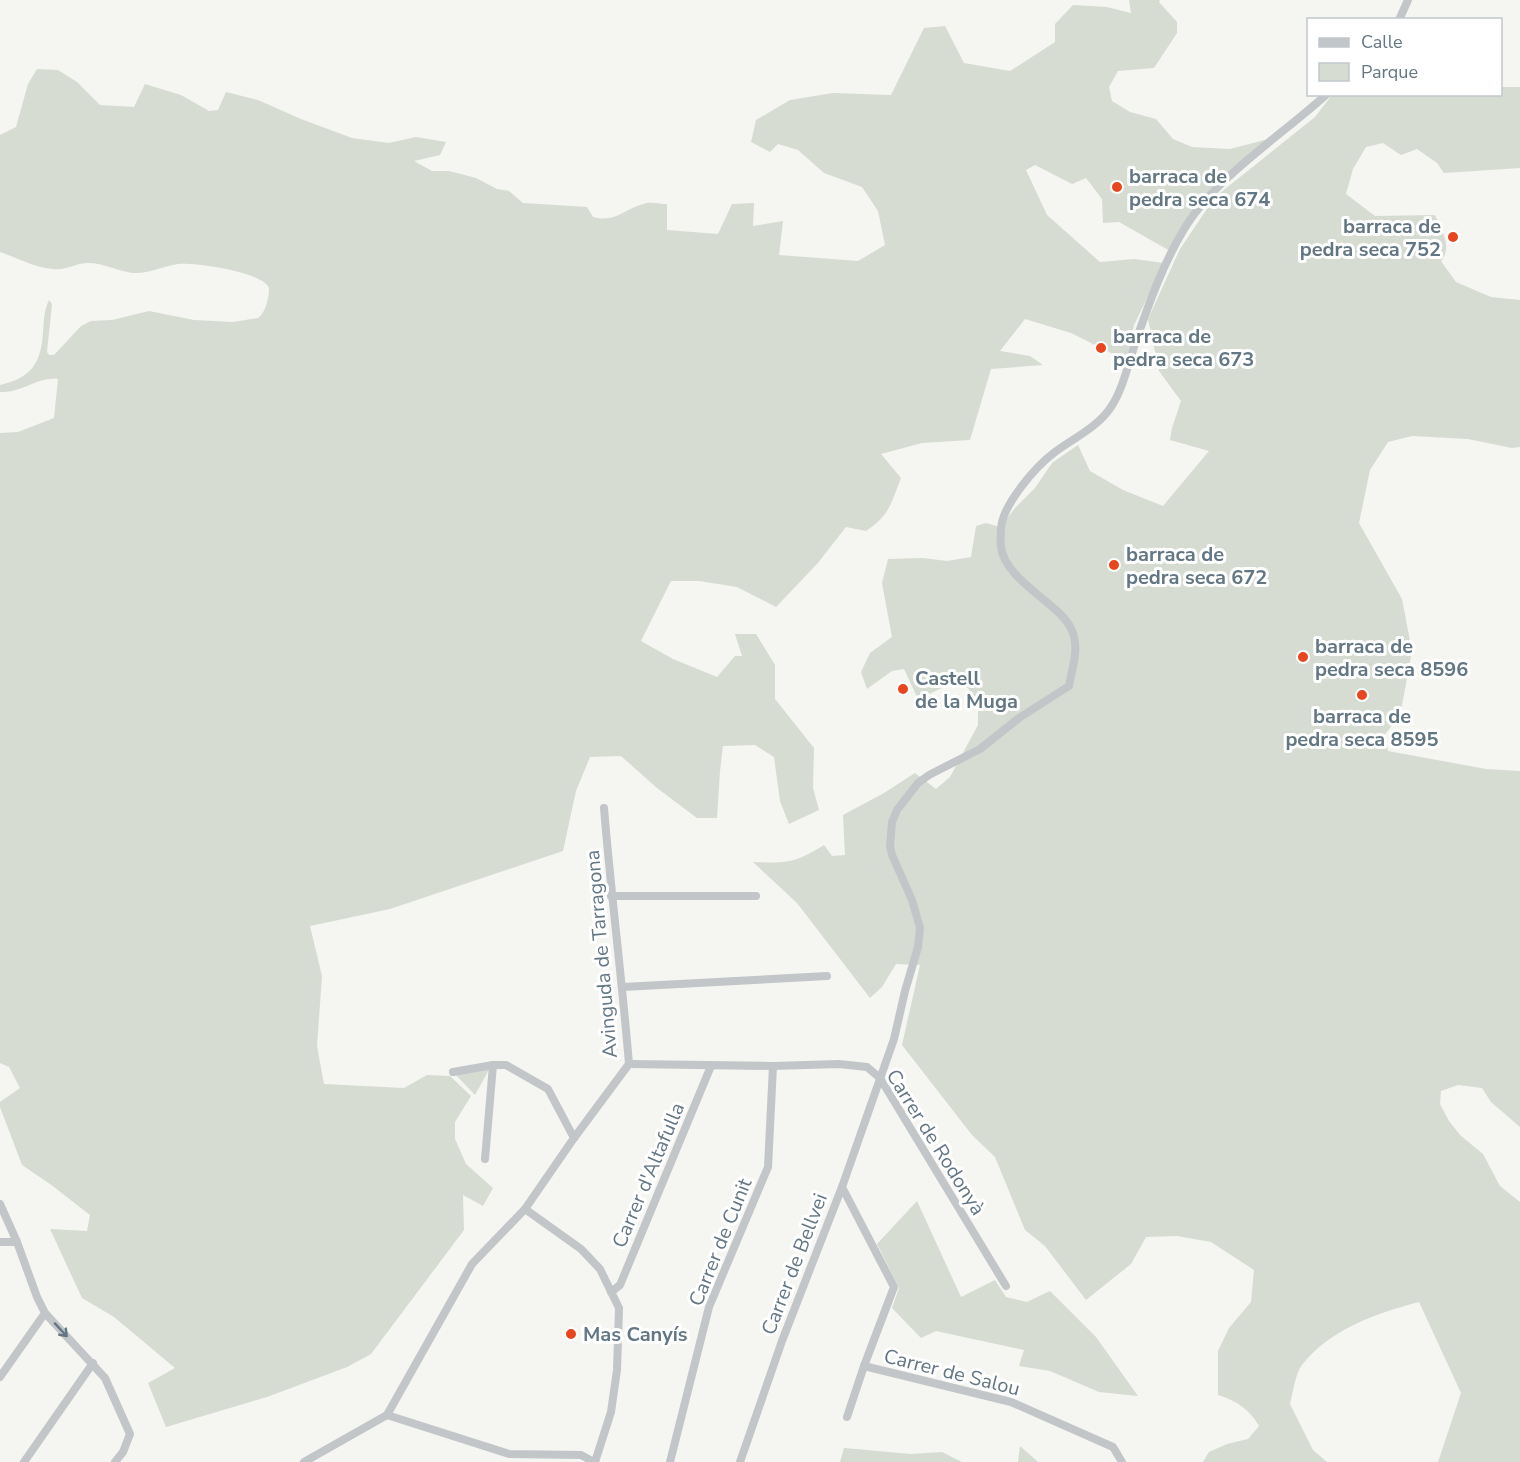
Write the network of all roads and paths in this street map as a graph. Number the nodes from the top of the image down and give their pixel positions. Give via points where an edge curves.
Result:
1 (1408, 0) edge
2 (1400, 18) edge
3 (1325, 96) edge
4 (604, 808) dead end
5 (611, 896) junction
6 (756, 896) dead end
7 (827, 976) dead end
8 (623, 987) junction
9 (629, 1064) junction
10 (493, 1065) junction
11 (711, 1066) junction
12 (773, 1066) junction
13 (453, 1072) dead end
14 (880, 1078) junction
15 (574, 1138) junction
16 (485, 1159) dead end
17 (842, 1187) junction
18 (0, 1203) edge
19 (525, 1209) junction
20 (0, 1242) edge
21 (17, 1242) junction
22 (1006, 1286) dead end
23 (611, 1292) junction
24 (45, 1313) junction
25 (93, 1363) junction
26 (864, 1366) junction
27 (1, 1375) edge
28 (387, 1415) junction
29 (848, 1417) dead end
30 (24, 1462) edge
31 (115, 1462) edge
32 (304, 1462) edge
33 (594, 1462) edge
34 (670, 1462) edge
35 (740, 1462) edge
36 (1122, 1462) edge

1 - 2 street
3 - 14 street, Carrer de Bellvei via 1198,207 1182,231 1145,313 1110,409 1040,465 1005,515 1001,548 1005,560 1058,612 1073,633 1076,650 1069,686 980,749 929,775 897,810 890,846 920,928 894,1039
4 - 5 street, Avinguda de Tarragona
5 - 6 street
5 - 8 street, Avinguda de Tarragona
7 - 8 street
8 - 9 street, Avinguda de Tarragona
9 - 11 street, Carrer de Rodonyà
9 - 15 street, Avinguda de Tarragona
10 - 13 street
10 - 15 street via 506,1065 548,1089
10 - 16 street
11 - 12 street, Carrer de Rodonyà
11 - 23 street, Carrer d'Altafulla via 620,1285
12 - 14 street, Carrer de Rodonyà via 858,1065
12 - 34 street, Carrer de Cunit via 768,1167 709,1307
14 - 17 street, Carrer de Bellvei
14 - 22 street, Carrer de Rodonyà
15 - 19 street, Avinguda de Tarragona
17 - 26 street via 894,1287
17 - 35 street, Carrer de Bellvei
18 - 21 street
19 - 23 street via 581,1249 600,1269
19 - 28 street, Avinguda de Tarragona via 472,1264
20 - 21 street
21 - 24 street
23 - 33 street via 619,1308 617,1370 611,1412
24 -> 25 street
24 - 27 street
25 - 30 street
25 - 31 street via 105,1378 130,1434
26 - 29 street
26 - 36 street, Carrer de Salou via 1011,1402 1113,1446
28 - 32 street
28 - 33 street via 509,1454 581,1455

